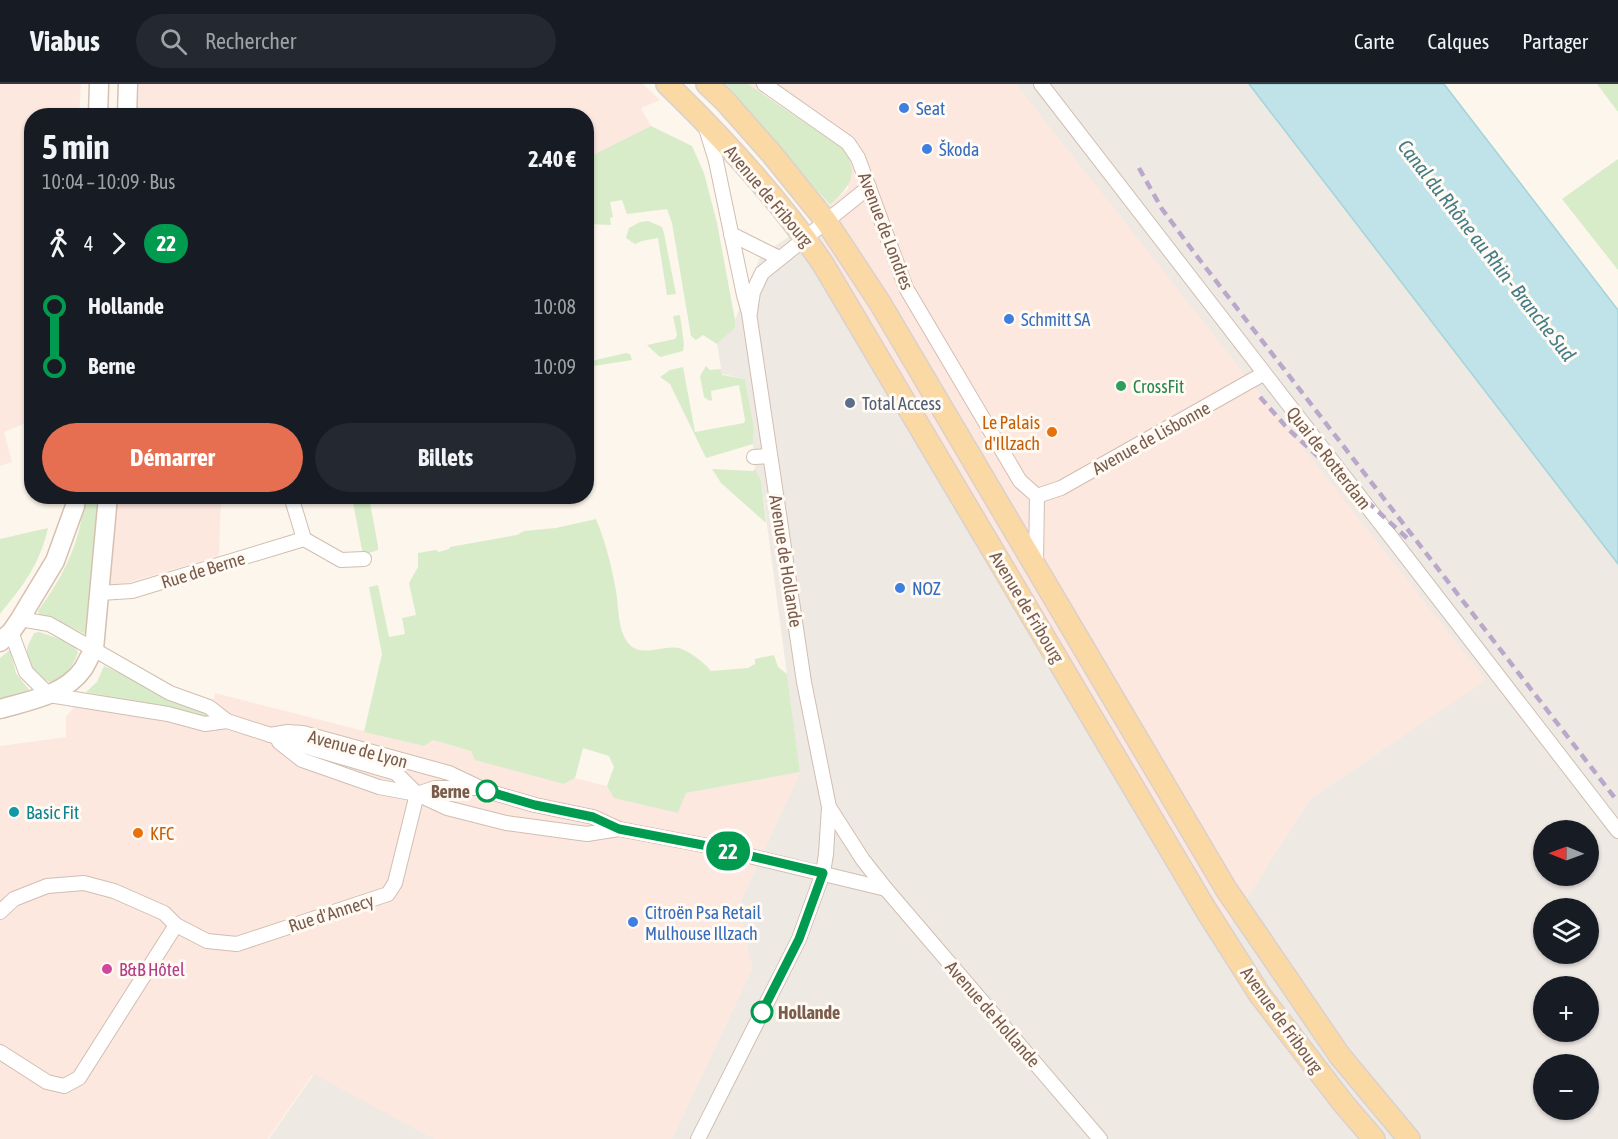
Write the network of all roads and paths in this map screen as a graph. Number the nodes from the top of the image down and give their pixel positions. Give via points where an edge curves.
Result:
1 (99, 84) edge
2 (128, 84) edge
3 (668, 84) edge
4 (707, 84) edge
5 (764, 84) edge
6 (1041, 84) edge
7 (785, 89) edge
8 (98, 108) edge
9 (127, 108) edge
10 (702, 118) junction
11 (869, 187) junction
12 (826, 221) junction
13 (731, 234) junction
14 (805, 238) junction
15 (779, 258) junction
16 (749, 313) junction
17 (1263, 374) junction
18 (770, 456) junction
19 (754, 457) dead end
20 (1037, 496) junction
21 (75, 504) edge
22 (107, 504) edge
23 (293, 504) edge
24 (304, 539) junction
25 (364, 559) dead end
26 (1036, 566) junction
27 (100, 593) junction
28 (10, 631) edge
29 (94, 649) junction
30 (49, 694) junction
31 (0, 709) edge
32 (227, 721) junction
33 (270, 735) junction
34 (477, 788) junction
35 (417, 794) junction
36 (829, 807) junction
37 (619, 829) junction
38 (1618, 831) edge
39 (823, 873) junction
40 (886, 889) junction
41 (0, 912) edge
42 (176, 925) junction
43 (0, 1052) edge
44 (698, 1139) edge
45 (1100, 1139) edge
46 (1374, 1139) edge
47 (1409, 1139) edge

1 - 8 main road
2 - 9 main road
3 - 10 main road, Avenue de Fribourg
4 - 12 main road, Avenue de Fribourg via 771,153
5 - 7 street, Avenue de Londres
6 - 17 street, Quai de Rotterdam
7 - 11 street, Avenue de Londres via 849,143
10 - 13 street, Avenue de Hollande via 716,161
10 - 14 main road, Avenue de Fribourg
11 - 12 street, Avenue de Hollande
11 - 20 street, Avenue de Londres via 906,288 1020,481
12 - 14 street, Avenue de Hollande
12 - 26 main road, Avenue de Fribourg via 880,303
13 - 15 street
13 - 16 street, Avenue de Hollande
14 - 15 street, Avenue de Hollande
14 - 46 main road, Avenue de Fribourg via 891,376 1206,910 1260,994
15 - 16 street, Avenue de Hollande via 758,280
16 - 18 street, Avenue de Hollande
17 - 20 street, Avenue de Lisbonne via 1061,488
17 - 38 street, Quai de Rotterdam
18 - 19 street
18 - 36 street, Avenue de Hollande via 804,682
20 - 26 street
21 - 28 main road via 55,561
22 - 27 main road
23 - 24 street
24 - 25 street via 342,560
24 - 27 street, Rue de Berne via 132,591
26 - 47 main road, Avenue de Fribourg via 1232,897 1340,1056
27 - 29 main road
28 - 29 street, Avenue de Lyon via 49,624
28 - 30 street via 26,672
29 - 30 main road via 83,670
29 - 32 street, Avenue de Lyon via 170,693 209,707
30 - 31 main road
30 - 32 street, Avenue de Lyon via 205,724
32 - 33 street, Avenue de Lyon
33 - 34 street, Avenue de Lyon via 303,733 449,774
33 - 35 street, Avenue de Lyon via 302,760 379,787
34 - 35 street, Avenue de Lyon via 435,788
34 - 37 street, Avenue de Lyon via 593,817
35 - 37 street, Avenue de Lyon via 447,808 506,823 587,834
35 - 42 street, Rue d'Annecy via 395,883 388,894 237,944 207,941
36 - 39 street, Avenue de Hollande
36 - 40 street, Avenue de Hollande
37 - 39 street, Avenue de Lyon
39 - 40 street
39 - 44 street, Avenue de Hollande via 799,939
40 - 45 street, Avenue de Hollande
41 - 42 street, Rue d'Annecy via 14,899 47,886 84,883 114,891 164,913
42 - 43 street via 80,1078 64,1086 48,1082

